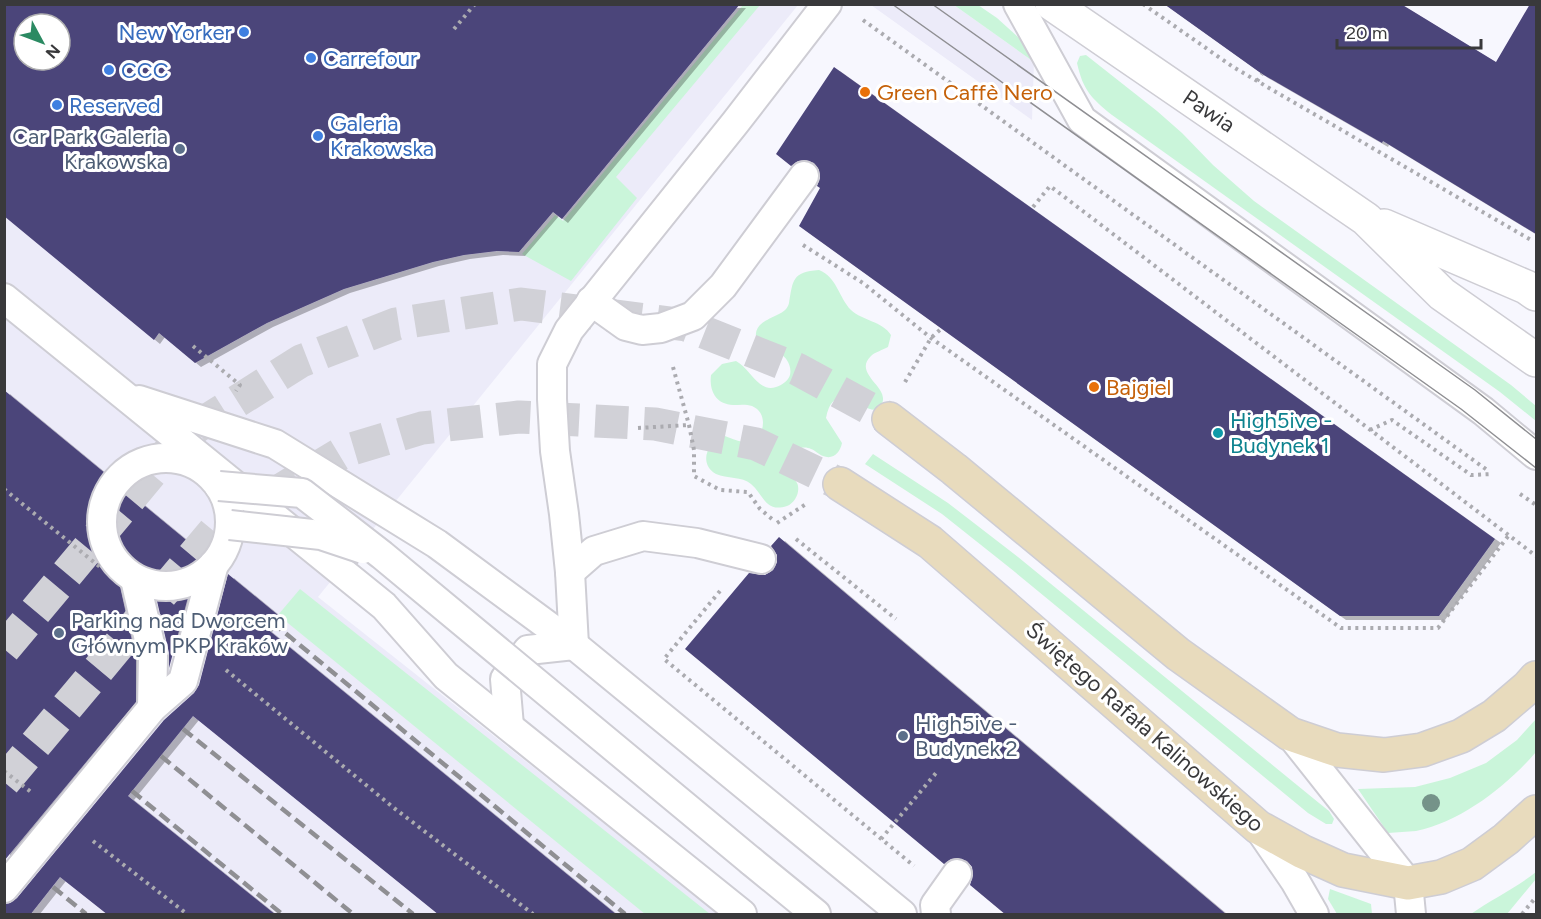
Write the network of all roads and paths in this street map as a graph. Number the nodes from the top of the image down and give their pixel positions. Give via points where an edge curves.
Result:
1 (475, 4) edge
2 (827, 4) edge
3 (1018, 4) edge
4 (1143, 4) edge
5 (1065, 13) edge
6 (862, 19) dead end
7 (454, 29) dead end
8 (1262, 74) dead end
9 (1257, 81) junction
10 (804, 176) dead end
11 (1033, 207) dead end
12 (1366, 219) junction
13 (769, 223) junction
14 (1536, 244) edge
15 (1536, 294) edge
16 (4, 298) edge
17 (591, 301) junction
18 (661, 328) junction
19 (1536, 360) edge
20 (124, 395) junction
21 (889, 419) tunnel mouth
22 (689, 425) junction
23 (638, 428) dead end
24 (1370, 430) junction
25 (1536, 455) edge
26 (1493, 474) junction
27 (1502, 480) dead end
28 (840, 484) tunnel mouth
29 (219, 486) junction
30 (4, 489) edge
31 (1519, 493) dead end
32 (1536, 506) edge
33 (230, 525) junction
34 (786, 530) dead end
35 (1509, 535) junction
36 (795, 538) dead end
37 (382, 555) junction
38 (1536, 556) edge
39 (761, 559) dead end
40 (214, 564) junction
41 (570, 572) junction
42 (107, 573) dead end
43 (135, 579) junction
44 (896, 619) dead end
45 (574, 645) junction
46 (664, 659) dead end
47 (218, 664) dead end
48 (1536, 678) edge
49 (152, 708) junction
50 (508, 726) junction
51 (1290, 734) junction
52 (936, 773) dead end
53 (1536, 812) edge
54 (1258, 827) junction
55 (881, 839) junction
56 (4, 888) edge
57 (946, 893) edge
58 (1536, 897) edge
59 (1409, 899) edge
60 (533, 915) edge
61 (742, 915) edge
62 (816, 915) edge
63 (902, 915) edge
64 (1314, 915) edge
65 (1522, 915) edge

1 - 7 path
2 - 17 lane
3 - 25 lane via 1082,120 1483,411
4 - 9 path
5 - 12 street, Pawia
6 - 26 path
8 - 9 path
9 - 14 path
10 - 13 lane
11 - 24 path via 1050,186
12 - 15 street, Pawia
12 - 19 street, Pawia via 1442,294
13 - 18 lane via 723,286 693,316
13 - 35 path via 863,283 931,338 1341,628 1438,628
16 - 20 lane
17 - 18 lane via 626,326 642,330
17 - 41 lane via 569,330 552,364 555,451
18 - 22 path
20 - 45 lane via 275,444 436,544
20 - 50 lane via 384,606 446,676
21 - 51 street via 1178,654
22 - 23 path
22 - 34 path via 694,476 720,490 748,492 760,509
24 - 26 path via 1392,420 1471,475
24 - 35 path
26 - 27 path
28 - 54 street, Świętego Rafała Kalinowskiego via 930,542
29 - 33 lane via 228,504
29 - 37 lane, bridge via 302,493
29 - 43 lane via 209,474 180,458 147,460 117,479 102,514 102,534 109,552
30 - 42 path
31 - 32 path
33 - 37 lane, bridge via 321,535
33 - 40 lane via 225,546
35 - 38 path
36 - 44 path
37 - 62 lane, bridge
39 - 41 lane via 697,543 643,536 594,551
40 - 43 lane via 198,578 178,585 156,585
40 - 49 lane via 183,681
41 - 45 lane
43 - 49 lane via 153,657
45 - 50 lane via 528,650 505,679
45 - 63 lane
46 - 55 path
47 - 60 path
48 - 51 street via 1494,717 1461,736 1422,750 1384,755 1337,750
49 - 56 lane
50 - 61 lane
51 - 59 lane
52 - 55 path
53 - 59 street, Świętego Rafała Kalinowskiego via 1472,864 1441,877
54 - 59 street, Świętego Rafała Kalinowskiego via 1303,852
54 - 64 lane
55 - 57 path
58 - 65 path

